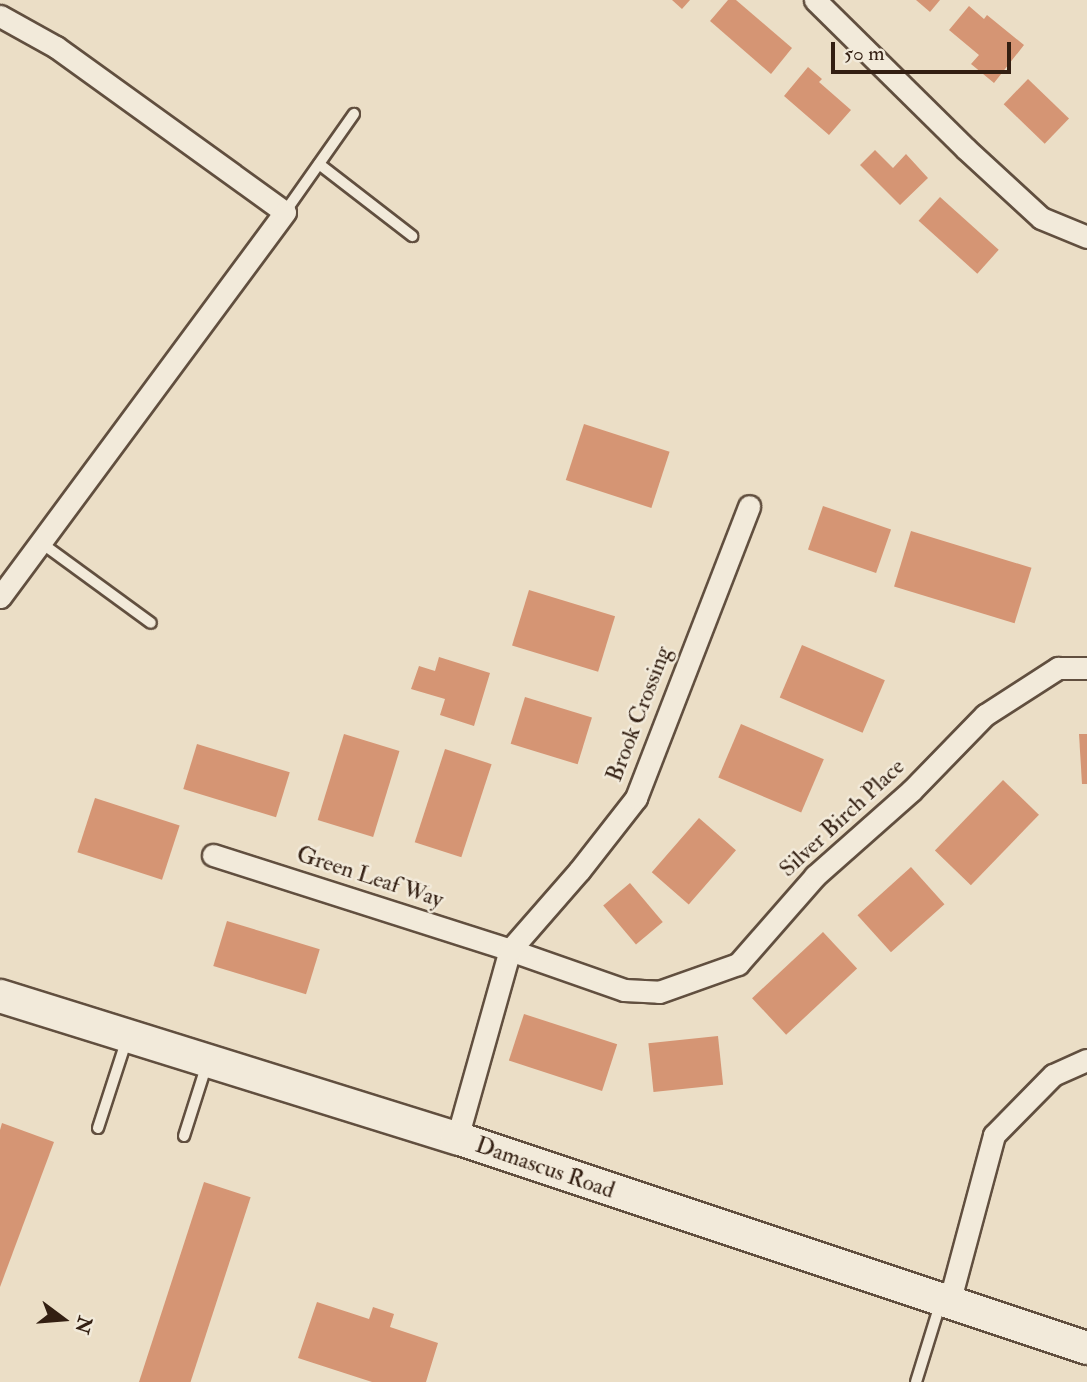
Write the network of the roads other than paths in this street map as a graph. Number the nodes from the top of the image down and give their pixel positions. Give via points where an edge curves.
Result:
1 (815, 0) edge
2 (0, 16) edge
3 (354, 114) dead end
4 (319, 163) junction
5 (285, 212) junction
6 (412, 236) dead end
7 (1087, 237) edge
8 (749, 506) dead end
9 (40, 542) junction
10 (0, 597) edge
11 (150, 623) dead end
12 (1087, 668) edge
13 (213, 855) dead end
14 (510, 950) junction
15 (0, 996) edge
16 (128, 1036) junction
17 (1087, 1060) edge
18 (208, 1061) junction
19 (98, 1128) dead end
20 (184, 1136) dead end
21 (457, 1138) junction
22 (945, 1302) junction
23 (1087, 1348) edge
24 (916, 1382) edge

1 - 7 street via 1041,218
2 - 5 street via 56,47
3 - 4 lane
4 - 5 lane
4 - 6 lane
5 - 9 street
8 - 14 street, Brook Crossing via 636,798
9 - 10 street
9 - 11 lane
12 - 14 street, Silver Birch Place via 1058,668 985,715 911,791 815,876 738,964 659,992 624,990
13 - 14 street, Green Leaf Way
14 - 21 street
15 - 16 street, Damascus Road
16 - 18 street, Damascus Road
16 - 19 lane
17 - 22 street via 1053,1075 994,1135
18 - 20 lane
18 - 21 street, Damascus Road
21 - 22 street, Damascus Road
22 - 23 street, Damascus Road
22 - 24 lane

